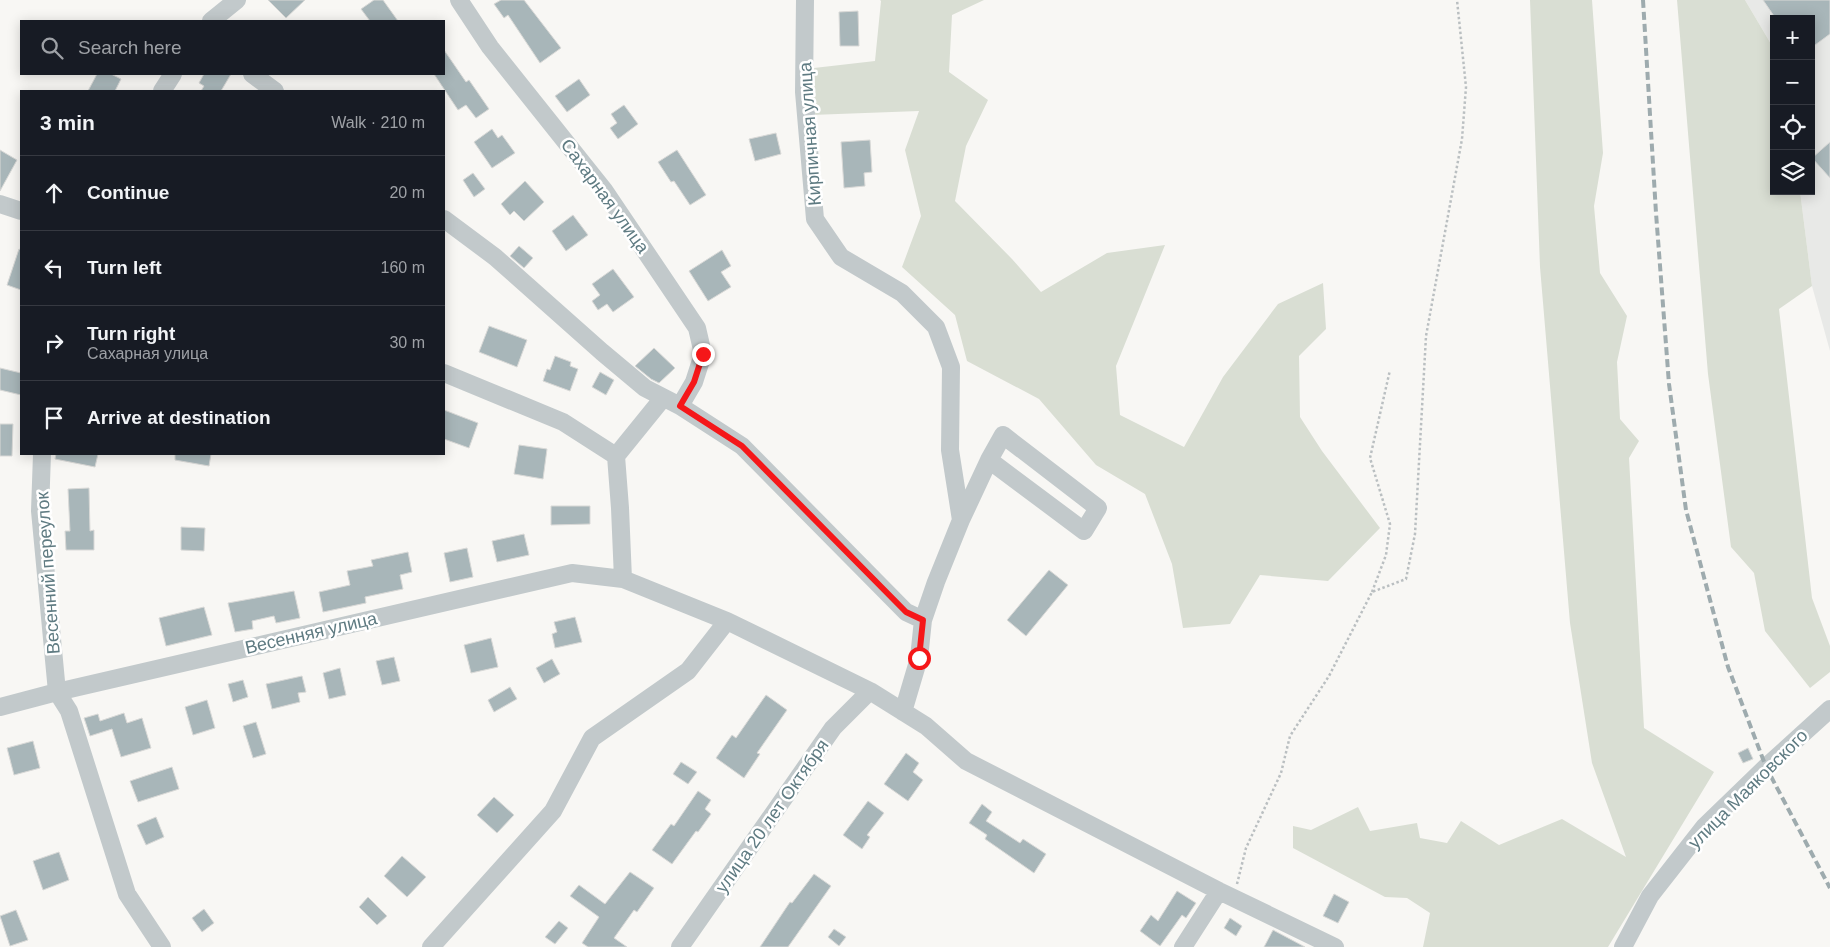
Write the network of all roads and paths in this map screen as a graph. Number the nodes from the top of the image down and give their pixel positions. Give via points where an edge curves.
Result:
1 (237, 0) edge
2 (459, 0) edge
3 (805, 0) edge
4 (1457, 0) edge
5 (212, 20) edge
6 (172, 75) edge
7 (253, 75) edge
8 (163, 90) edge
9 (274, 90) edge
10 (0, 204) edge
11 (20, 212) edge
12 (445, 219) edge
13 (1390, 370) dead end
14 (445, 373) edge
15 (663, 398) junction
16 (680, 406) junction
17 (42, 455) edge
18 (616, 456) junction
19 (988, 460) junction
20 (961, 520) junction
21 (622, 579) junction
22 (1372, 592) junction
23 (923, 620) junction
24 (727, 622) junction
25 (870, 691) junction
26 (57, 692) junction
27 (0, 707) edge
28 (1830, 710) edge
29 (903, 712) junction
30 (1226, 894) junction
31 (162, 947) edge
32 (430, 947) edge
33 (680, 947) edge
34 (1183, 947) edge
35 (1335, 947) edge
36 (1623, 947) edge

1 - 5 street
2 - 16 street, Сахарная улица via 490,46 604,190 697,328 703,354 694,382
3 - 20 street, Кирпичная улица via 804,92 815,220 841,257 902,293 936,327 951,367 950,450
4 - 22 path via 1466,86 1462,139 1426,336 1415,534 1406,579
6 - 8 street
7 - 9 street
10 - 11 street
12 - 15 street via 495,257 645,388
13 - 22 path via 1370,458 1390,524 1386,555
14 - 18 street via 563,422
15 - 16 street
15 - 18 street
16 - 23 street via 742,446 906,612
17 - 26 street, Весенний переулок via 40,511
18 - 21 street
19 - 19 street via 1084,531 1098,508 1003,434
19 - 20 street
20 - 23 street
21 - 24 street, Весенняя улица
21 - 26 street, Весенняя улица via 572,573
22 - 30 path via 1329,676 1290,736 1281,773
23 - 29 street via 919,658
24 - 25 street, Весенняя улица
24 - 32 street via 688,671 592,738 553,811
25 - 29 street, Весенняя улица
25 - 33 street, улица 20 лет Октября via 833,728
26 - 27 street, Весенняя улица
26 - 31 street via 69,711 127,894
28 - 36 street, улица Маяковского via 1704,827 1650,896
29 - 30 street, Весенняя улица via 926,726 966,761
30 - 34 street
30 - 35 street, Весенняя улица

